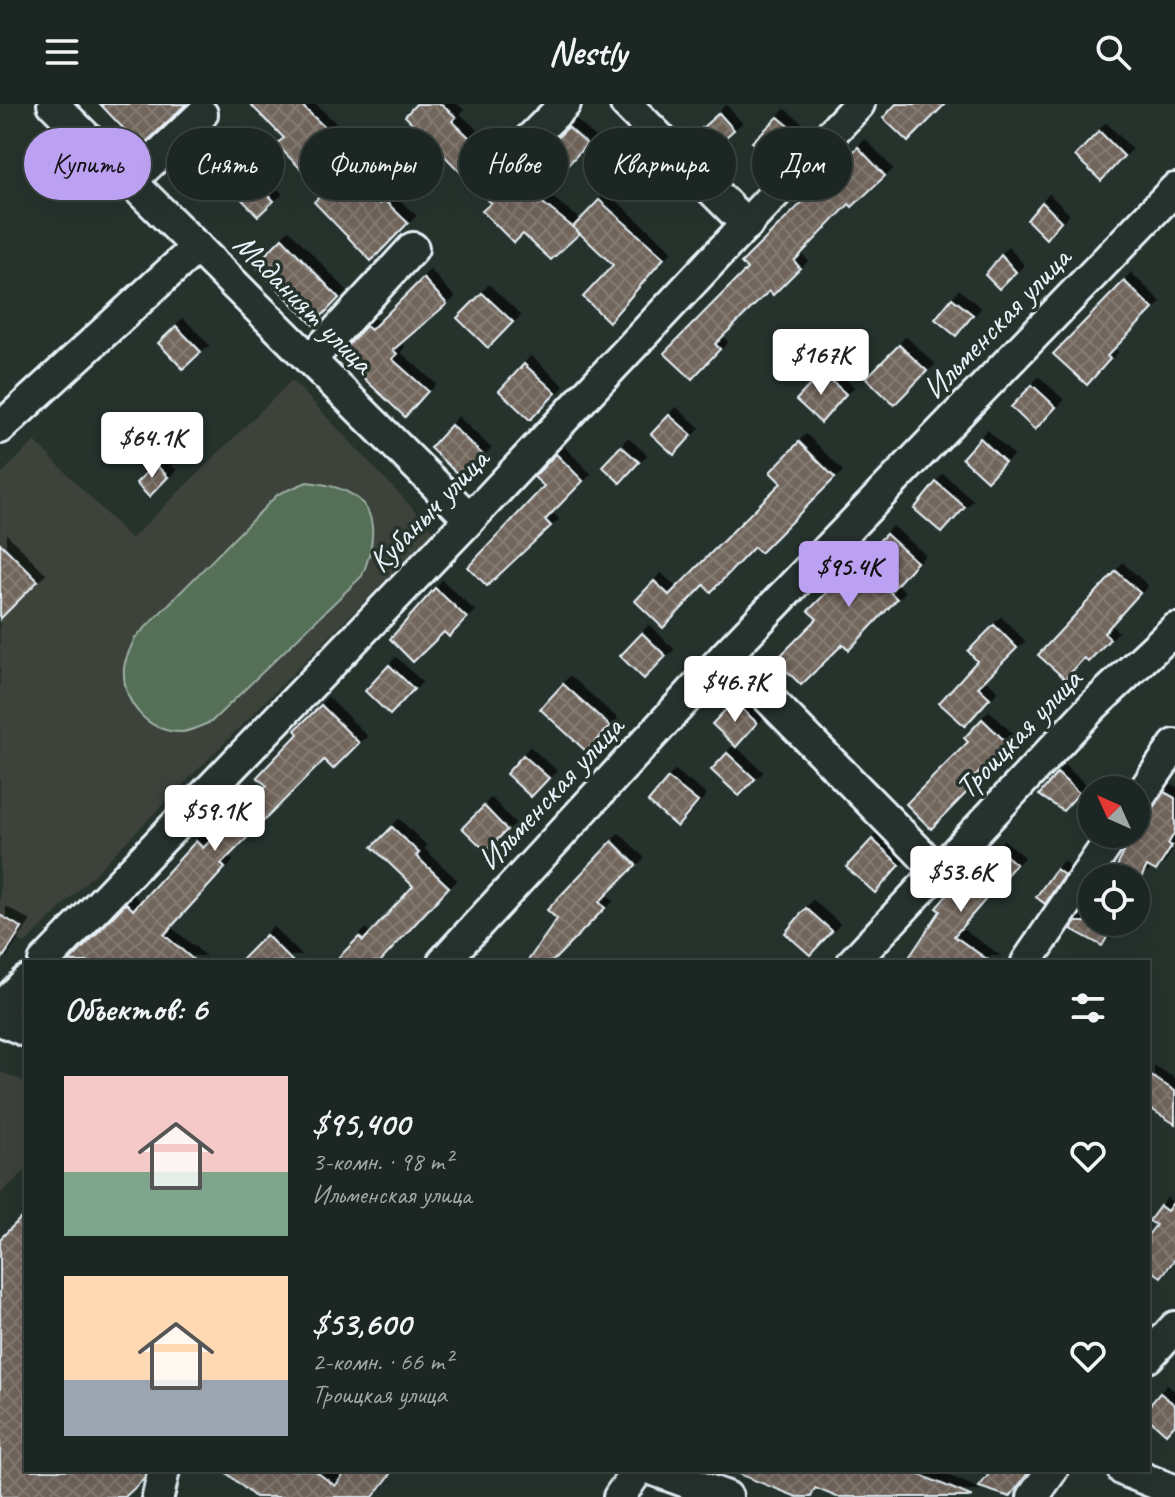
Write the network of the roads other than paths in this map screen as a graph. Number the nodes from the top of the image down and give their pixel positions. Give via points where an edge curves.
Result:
1 (53, 104) edge
2 (565, 104) edge
3 (626, 104) edge
4 (859, 104) edge
5 (202, 114) dead end
6 (77, 128) edge
7 (541, 128) edge
8 (151, 162) edge
9 (1175, 189) edge
10 (150, 200) edge
11 (747, 225) junction
12 (197, 247) junction
13 (413, 248) dead end
14 (310, 360) junction
15 (0, 428) edge
16 (470, 519) junction
17 (1175, 629) edge
18 (726, 655) junction
19 (1175, 745) edge
20 (1150, 782) edge
21 (1104, 848) edge
22 (937, 870) junction
23 (46, 960) edge
24 (445, 960) edge
25 (855, 960) edge
26 (1028, 960) edge
27 (24, 983) edge
28 (0, 1008) edge
29 (0, 1020) edge
30 (24, 1030) edge
31 (1175, 1327) edge
32 (1150, 1355) edge
33 (164, 1472) edge
34 (637, 1472) edge
35 (659, 1472) edge
36 (1051, 1472) edge
37 (1128, 1472) edge
38 (1175, 1491) edge
39 (158, 1497) edge
40 (619, 1497) edge
41 (727, 1497) edge
42 (1033, 1497) edge

1 - 6 street, Маданият улица
2 - 7 street
3 - 11 street
4 - 11 street, Кубаныч улица
5 - 8 street
9 - 18 street, Ильменская улица
10 - 12 street, Маданият улица
11 - 16 street, Кубаныч улица
12 - 14 street, Маданият улица
12 - 15 street
13 - 14 street
14 - 16 street, Маданият улица
16 - 23 street, Кубаныч улица
17 - 22 street, Троицкая улица via 1094,705
18 - 22 street
18 - 24 street, Ильменская улица
19 - 20 street
21 - 26 street
22 - 25 street, Троицкая улица
27 - 28 street
29 - 30 street
31 - 32 street
33 - 39 street
34 - 40 street
35 - 41 street
36 - 42 street
37 - 38 street

